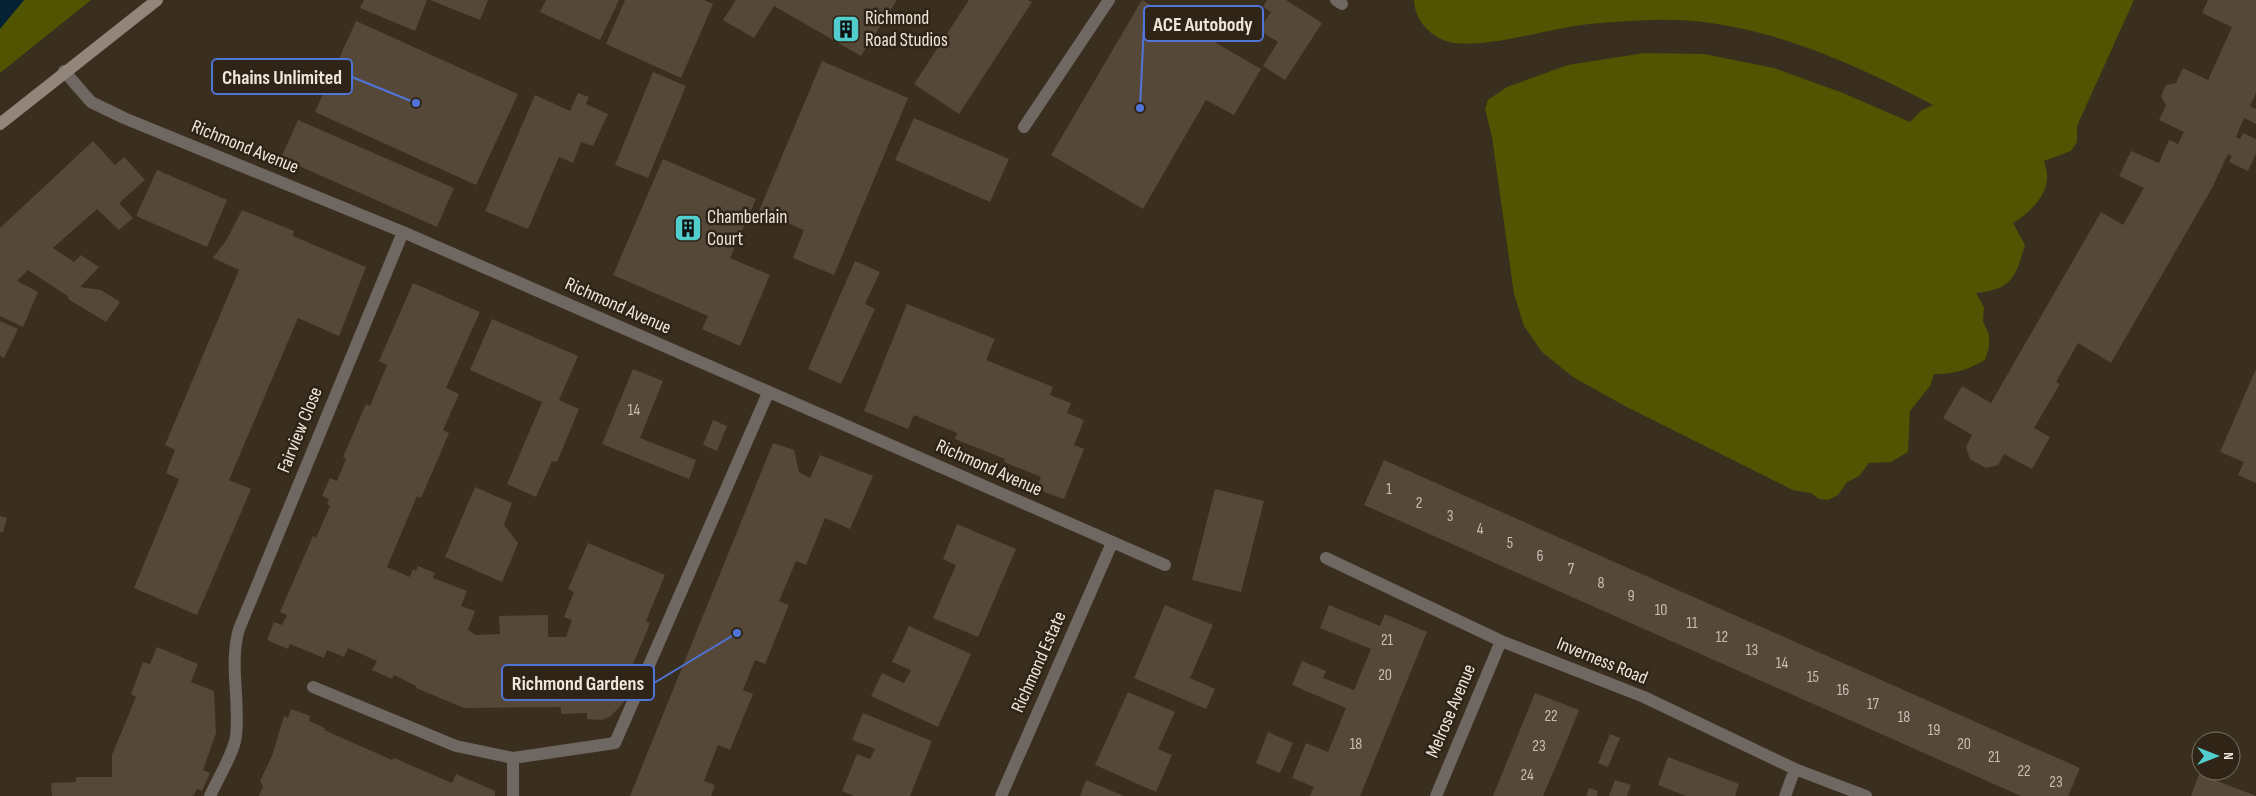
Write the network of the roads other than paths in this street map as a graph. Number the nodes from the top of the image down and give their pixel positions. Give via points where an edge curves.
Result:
1 (156, 0) edge
2 (1109, 0) edge
3 (64, 71) junction
4 (0, 124) edge
5 (1024, 127) dead end
6 (403, 232) junction
7 (768, 392) junction
8 (1112, 543) junction
9 (1326, 558) dead end
10 (1165, 565) dead end
11 (1501, 641) junction
12 (313, 687) dead end
13 (513, 758) junction
14 (1795, 769) junction
15 (210, 796) edge
16 (513, 796) edge
17 (1001, 796) edge
18 (1436, 796) edge
19 (1785, 796) edge
20 (1866, 796) edge

1 - 3 street
2 - 5 street
3 - 4 street
3 - 6 street, Richmond Avenue via 91,102 124,118
6 - 7 street, Richmond Avenue
6 - 15 street, Fairview Close via 235,644 236,739
7 - 8 street, Richmond Avenue
7 - 13 street via 615,743
8 - 10 street, Richmond Avenue
8 - 17 street, Richmond Estate
9 - 11 street, Inverness Road
11 - 14 street, Inverness Road via 1644,697
11 - 18 street, Melrose Avenue
12 - 13 street via 456,746
13 - 16 street
14 - 19 street
14 - 20 street, Inverness Road

